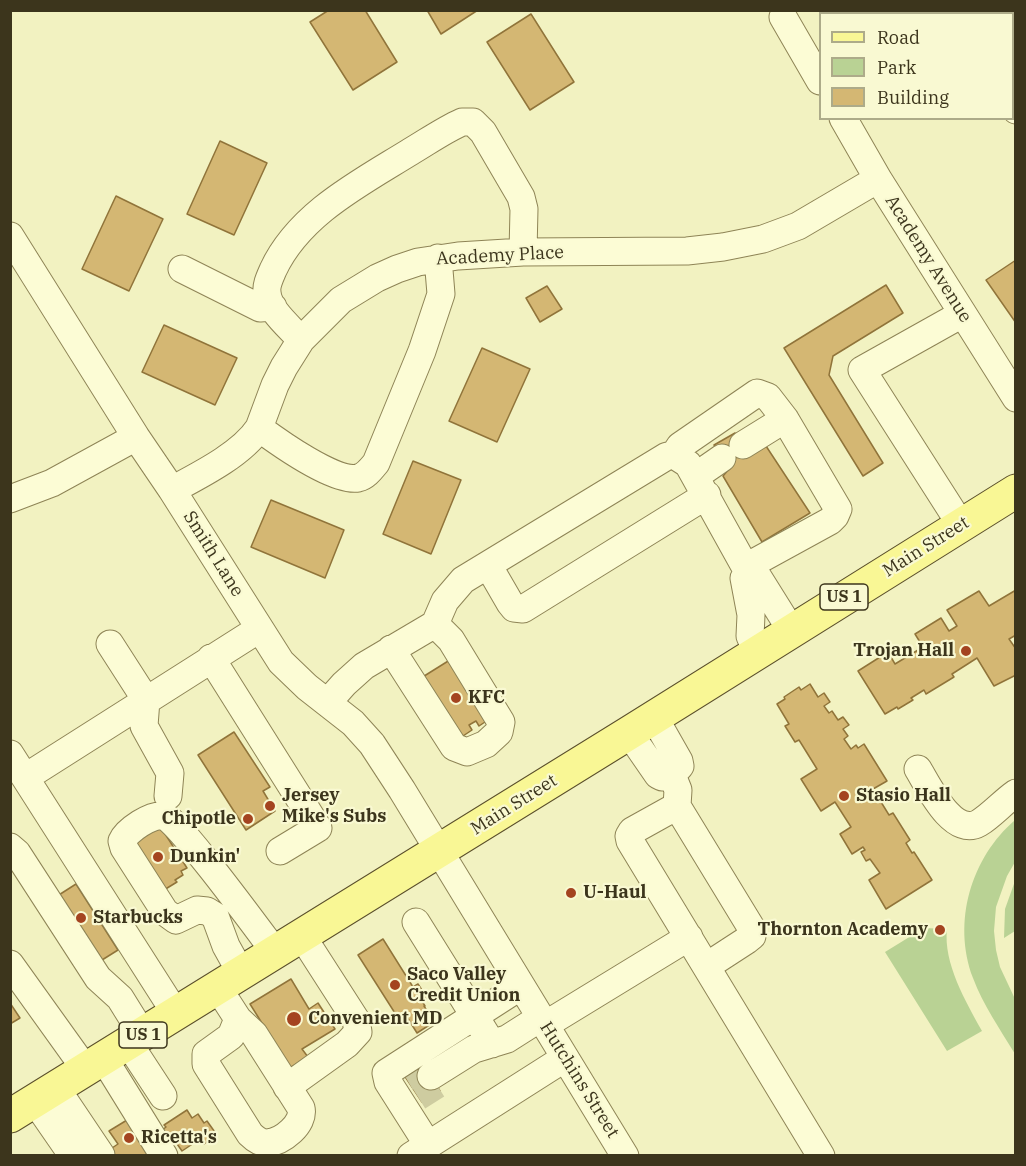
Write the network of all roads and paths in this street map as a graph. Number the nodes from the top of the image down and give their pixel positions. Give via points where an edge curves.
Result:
1 (783, 18) dead end
2 (819, 79) edge
3 (844, 120) edge
4 (878, 179) junction
5 (10, 236) edge
6 (523, 252) junction
7 (438, 258) junction
8 (182, 269) dead end
9 (273, 307) junction
10 (963, 314) junction
11 (301, 340) junction
12 (1013, 388) edge
13 (785, 418) junction
14 (259, 428) junction
15 (136, 437) junction
16 (674, 455) junction
17 (702, 486) junction
18 (172, 490) junction
19 (1016, 491) edge
20 (10, 499) edge
21 (961, 525) junction
22 (488, 565) junction
23 (747, 569) junction
24 (435, 624) junction
25 (260, 629) junction
26 (791, 630) junction
27 (110, 644) dead end
28 (391, 649) junction
29 (757, 652) junction
30 (211, 658) junction
31 (146, 700) junction
32 (328, 702) junction
33 (641, 725) junction
34 (10, 754) edge
35 (918, 769) dead end
36 (26, 777) junction
37 (1016, 793) edge
38 (168, 796) dead end
39 (677, 806) junction
40 (10, 847) edge
41 (280, 851) dead end
42 (439, 851) junction
43 (416, 922) dead end
44 (689, 937) junction
45 (288, 944) junction
46 (10, 964) edge
47 (707, 966) junction
48 (230, 981) junction
49 (521, 986) junction
50 (176, 1014) junction
51 (475, 1017) junction
52 (238, 1020) junction
53 (542, 1021) junction
54 (483, 1046) junction
55 (115, 1052) junction
56 (565, 1059) junction
57 (287, 1087) junction
58 (414, 1087) junction
59 (163, 1096) dead end
60 (34, 1101) edge
61 (420, 1150) edge
62 (59, 1155) edge
63 (67, 1155) edge
64 (73, 1155) edge
65 (101, 1155) edge
66 (164, 1155) edge
67 (625, 1155) edge
68 (822, 1155) edge

1 - 2 street
3 - 4 street, Academy Avenue
4 - 6 street, Academy Place via 798,226 745,243 687,251
4 - 10 street, Academy Avenue
5 - 15 street, Smith Lane
6 - 7 street, Academy Place
6 - 9 street via 521,197 483,132 473,122 462,122 364,180 299,231 281,255 268,283
7 - 11 street, Academy Place via 377,278 341,300
7 - 14 street via 441,294 436,311 376,463 367,474 358,478 340,475 294,452
8 - 9 street via 260,308
9 - 11 street
10 - 12 street, Academy Avenue
10 - 21 street via 862,370
11 - 14 street, Academy Place via 275,385
13 - 16 street via 768,397 757,393 680,446
13 - 17 street via 733,452
13 - 23 street via 837,509 830,521
14 - 18 street, Academy Place via 233,453
15 - 18 street, Smith Lane
15 - 20 street via 52,483
16 - 17 street via 688,464
16 - 22 street
17 - 22 street via 523,609 510,603
17 - 23 street
18 - 25 street, Smith Lane
19 - 21 main road, Main Street / US 1
21 - 26 main road, Main Street / US 1
22 - 24 street via 463,580 446,601
23 - 26 street via 756,574
23 - 29 street via 744,578 751,615 750,636
24 - 28 street
24 - 28 street via 451,640 499,716 499,732 486,744 466,752 454,747
25 - 30 street
25 - 32 street, Smith Lane via 293,675
26 - 29 main road, Main Street / US 1
27 - 31 street
28 - 32 street via 353,674
29 - 33 main road, Main Street / US 1
30 - 31 street
30 - 41 street via 318,828
31 - 36 street
31 - 38 street via 144,726 170,773
32 - 42 street, Smith Lane via 372,744
33 - 39 street via 679,761 680,766 672,775 678,790
33 - 42 main road, Main Street / US 1
34 - 36 street
35 - 37 street via 946,813 965,826 981,822
36 - 50 street
39 - 44 street via 629,836
39 - 47 street via 752,928 752,936
40 - 55 street via 93,970 120,998
42 - 45 main road, Main Street / US 1
42 - 49 street, Hutchins Street
43 - 51 street
44 - 47 street
44 - 53 street
45 - 48 main road, Main Street / US 1
45 - 48 street via 169,819 151,818 126,833 124,848 165,912 176,920 198,910 215,916 226,946
45 - 57 street via 322,967 356,1020 358,1032
46 - 55 street
47 - 68 street
48 - 50 main road, Main Street / US 1
48 - 52 street
49 - 51 street
49 - 53 street, Hutchins Street
50 - 55 main road, Main Street / US 1
51 - 54 street
51 - 58 street via 389,1070 386,1076
52 - 57 street via 254,1034
52 - 57 street via 231,1036 205,1058 256,1139 275,1141 300,1121 301,1108
53 - 54 street
53 - 56 street, Hutchins Street
54 - 58 street via 456,1047
55 - 59 street
55 - 60 main road, Main Street / US 1
55 - 66 street
56 - 61 street
56 - 67 street, Hutchins Street
58 - 61 street
60 - 64 street
60 - 65 street
62 - 63 street

